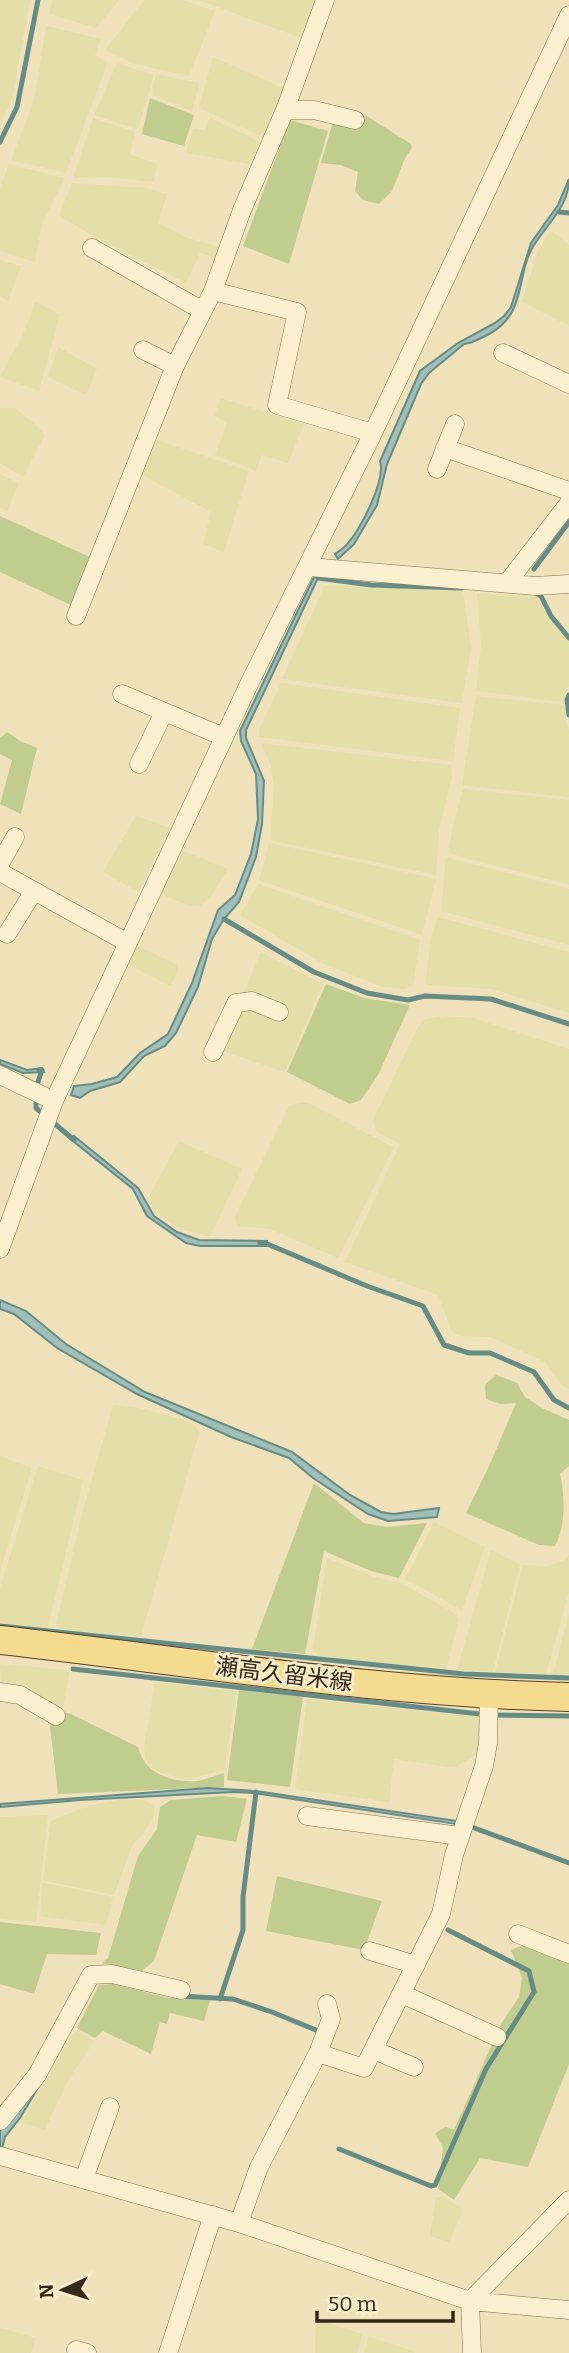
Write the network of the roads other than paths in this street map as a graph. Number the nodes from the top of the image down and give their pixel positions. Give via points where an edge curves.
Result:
1 (325, 0) edge
2 (569, 15) edge
3 (285, 110) junction
4 (355, 120) dead end
5 (92, 248) dead end
6 (213, 291) junction
7 (203, 311) junction
8 (143, 350) dead end
9 (503, 353) dead end
10 (176, 366) junction
11 (569, 384) edge
12 (455, 424) dead end
13 (373, 433) junction
14 (445, 448) junction
15 (437, 469) dead end
16 (569, 491) edge
17 (569, 503) edge
18 (309, 567) junction
19 (507, 583) junction
20 (569, 584) edge
21 (76, 616) dead end
22 (122, 694) dead end
23 (164, 712) junction
24 (224, 737) junction
25 (139, 765) dead end
26 (15, 837) dead end
27 (0, 864) edge
28 (0, 872) edge
29 (34, 891) junction
30 (7, 934) dead end
31 (128, 943) junction
32 (279, 1012) dead end
33 (213, 1052) dead end
34 (0, 1075) edge
35 (54, 1101) junction
36 (0, 1249) edge
37 (0, 1640) edge
38 (0, 1692) edge
39 (489, 1695) junction
40 (569, 1697) edge
41 (56, 1716) dead end
42 (307, 1816) dead end
43 (460, 1836) junction
44 (518, 1934) dead end
45 (370, 1951) dead end
46 (569, 1954) edge
47 (416, 1965) junction
48 (181, 1990) dead end
49 (402, 1994) junction
50 (327, 2004) dead end
51 (496, 2037) dead end
52 (374, 2050) junction
53 (318, 2053) junction
54 (414, 2067) dead end
55 (110, 2107) dead end
56 (0, 2121) edge
57 (0, 2156) edge
58 (84, 2179) junction
59 (569, 2200) edge
60 (213, 2215) junction
61 (239, 2223) junction
62 (470, 2301) junction
63 (569, 2311) edge
64 (168, 2353) edge
65 (472, 2353) edge

1 - 3 street
2 - 13 street
3 - 4 street via 314,110
3 - 6 street
5 - 7 street
6 - 7 street
6 - 13 street via 297,312 276,405
7 - 10 street
8 - 10 street
9 - 11 street
10 - 21 street
12 - 14 street
13 - 18 street
14 - 15 street
14 - 16 street
17 - 19 street
18 - 19 street
18 - 24 street
19 - 20 street
22 - 23 street
23 - 24 street
23 - 25 street
24 - 31 street
26 - 27 street
28 - 29 street
29 - 30 street
29 - 31 street
31 - 35 street
32 - 33 street via 252,1001 236,1003
34 - 35 street
35 - 36 street
37 - 39 main road, 瀬高久留米線
38 - 41 street via 20,1695
39 - 40 main road, 瀬高久留米線
39 - 43 street via 484,1766
42 - 43 street
43 - 47 street via 441,1914
44 - 46 street
45 - 47 street
47 - 49 street
48 - 56 street via 112,1975 91,1976 37,2075
49 - 51 street
49 - 52 street
50 - 53 street via 331,2019
52 - 53 street via 364,2068
52 - 54 street
53 - 61 street via 259,2167
55 - 58 street
57 - 58 street
58 - 60 street
59 - 62 street
60 - 61 street
60 - 64 street
61 - 62 street
62 - 63 street
62 - 65 street

